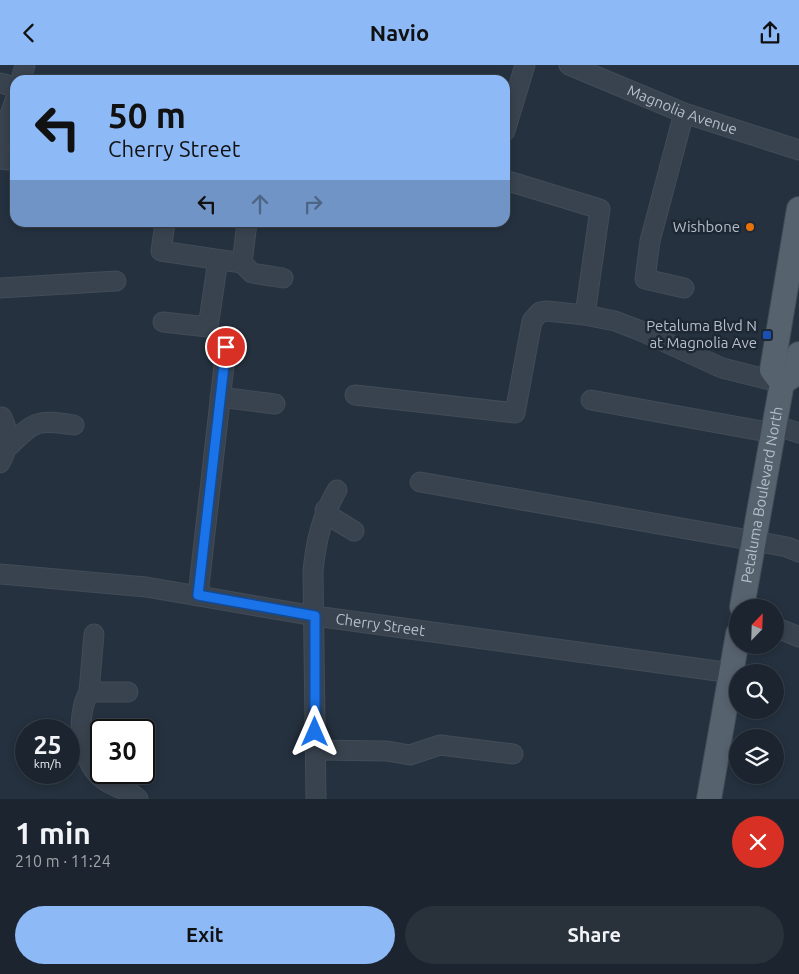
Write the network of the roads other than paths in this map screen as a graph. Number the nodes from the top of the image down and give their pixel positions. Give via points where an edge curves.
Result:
1 (524, 65) edge
2 (579, 67) edge
3 (684, 113) junction
4 (510, 114) edge
5 (10, 115) edge
6 (0, 144) edge
7 (799, 150) edge
8 (510, 182) edge
9 (799, 209) edge
10 (165, 227) edge
11 (247, 227) edge
12 (218, 260) junction
13 (242, 263) junction
14 (283, 278) dead end
15 (116, 281) dead end
16 (0, 287) edge
17 (684, 288) dead end
18 (586, 315) junction
19 (163, 323) dead end
20 (226, 347) dead end
21 (799, 354) edge
22 (782, 383) junction
23 (355, 395) dead end
24 (220, 397) junction
25 (591, 399) dead end
26 (275, 404) dead end
27 (2, 417) dead end
28 (74, 425) dead end
29 (774, 429) junction
30 (799, 433) edge
31 (4, 454) edge
32 (420, 482) dead end
33 (337, 490) dead end
34 (325, 510) junction
35 (354, 531) dead end
36 (755, 541) junction
37 (799, 552) edge
38 (0, 574) edge
39 (198, 595) junction
40 (744, 599) edge
41 (315, 616) junction
42 (784, 631) edge
43 (94, 634) dead end
44 (799, 637) edge
45 (729, 673) edge
46 (729, 689) edge
47 (89, 691) junction
48 (128, 692) dead end
49 (316, 750) junction
50 (513, 754) dead end
51 (138, 799) edge
52 (316, 799) edge
53 (709, 799) edge

1 - 4 street
2 - 3 street, Magnolia Avenue
3 - 7 street, Magnolia Avenue
3 - 17 street via 650,241 645,279
5 - 6 street
8 - 18 street via 600,209
9 - 22 main road via 772,370
10 - 12 street via 161,251
11 - 13 street
12 - 13 street
12 - 19 street via 208,327
13 - 14 street via 252,273
15 - 16 street
18 - 22 street via 641,331 722,368
18 - 23 street via 546,311 540,312 532,321 515,413
20 - 24 street
21 - 22 main road, Petaluma Boulevard North via 795,374
22 - 29 main road, Petaluma Boulevard North
24 - 26 street
24 - 39 street
25 - 29 street
27 - 31 street via 9,434
28 - 31 street via 50,421 31,424
29 - 30 street
29 - 36 main road, Petaluma Boulevard North
32 - 36 street
33 - 34 street
34 - 35 street
34 - 41 street via 316,539 313,571
36 - 37 street
36 - 40 main road, Petaluma Boulevard North
38 - 39 street, Cherry Street
39 - 41 street, Cherry Street
41 - 45 street, Cherry Street
41 - 49 street
42 - 44 street
43 - 47 street
46 - 53 main road
47 - 48 street
47 - 51 street via 82,719 87,758 103,779
49 - 50 street via 387,751 410,755 440,745
49 - 52 street

